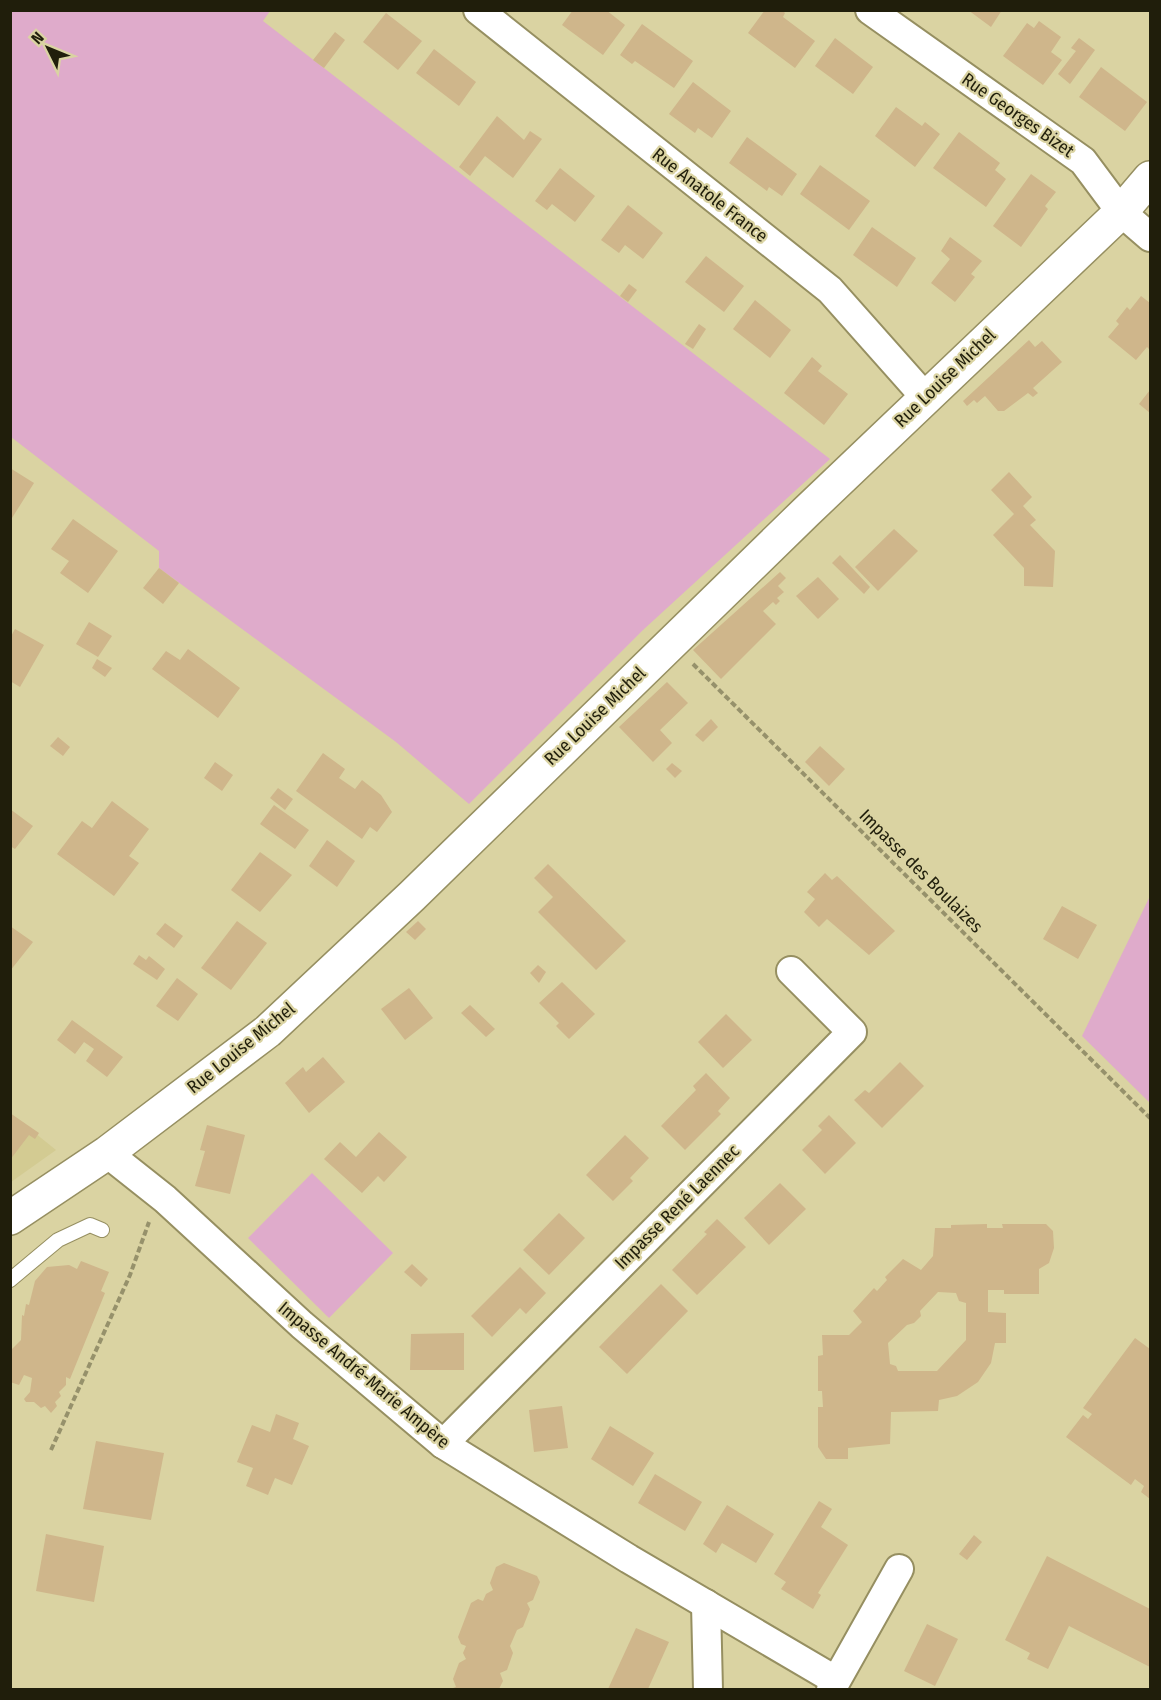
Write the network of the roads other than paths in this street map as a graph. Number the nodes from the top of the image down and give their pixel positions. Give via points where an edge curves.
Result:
1 (478, 10) edge
2 (870, 10) edge
3 (1150, 178) edge
4 (1121, 212) junction
5 (1150, 237) edge
6 (925, 397) junction
7 (791, 971) dead end
8 (107, 1153) junction
9 (10, 1218) edge
10 (102, 1230) dead end
11 (10, 1280) edge
12 (443, 1444) junction
13 (899, 1569) dead end
14 (706, 1604) junction
15 (833, 1685) edge
16 (708, 1689) edge

1 - 6 street, Rue Anatole France via 830,290
2 - 4 street, Rue Georges Bizet via 1083,161
3 - 4 street, Rue Louise Michel
4 - 5 street, Rue Georges Bizet
4 - 6 street, Rue Louise Michel
6 - 8 street, Rue Louise Michel via 268,1031
7 - 12 street, Impasse René Laennec via 852,1032
8 - 9 street, Rue Louise Michel
8 - 12 street, Impasse André-Marie Ampère via 165,1199 302,1326
10 - 11 lane via 90,1225 58,1240
12 - 14 street, Impasse André-Marie Ampère
13 - 15 street, Impasse André-Marie Ampère
14 - 15 street, Impasse André-Marie Ampère
14 - 16 street

